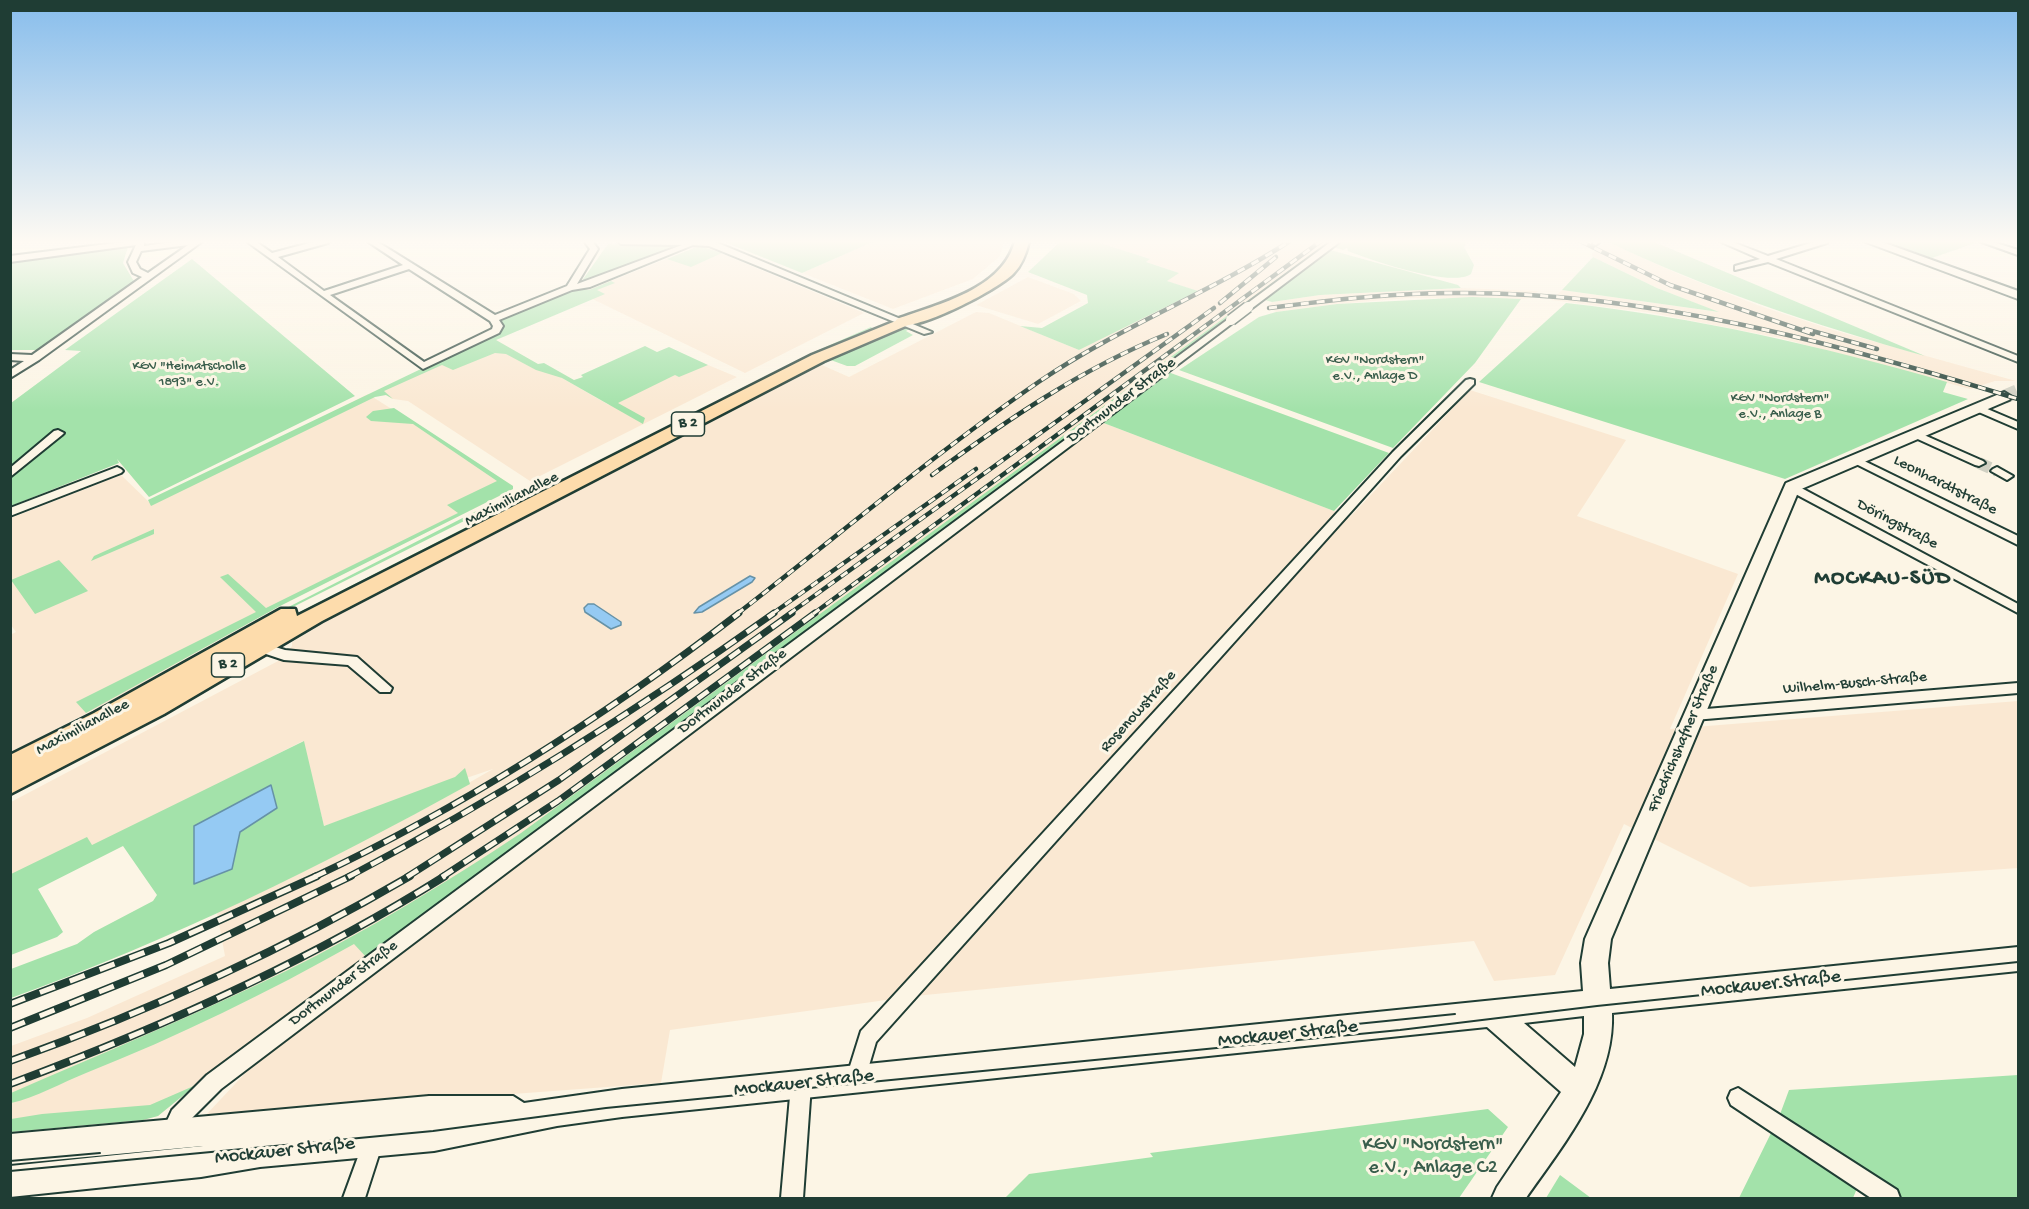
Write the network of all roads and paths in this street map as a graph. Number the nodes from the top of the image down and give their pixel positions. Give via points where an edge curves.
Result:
1 (120, 297) edge
2 (328, 297) edge
3 (460, 297) edge
4 (547, 297) edge
5 (844, 297) edge
6 (943, 297) edge
7 (963, 297) edge
8 (1261, 297) edge
9 (1864, 297) edge
10 (494, 319) junction
11 (897, 319) junction
12 (927, 332) dead end
13 (10, 357) edge
14 (35, 358) junction
15 (2019, 359) edge
16 (10, 375) edge
17 (1470, 382) dead end
18 (2004, 397) tunnel mouth
19 (1978, 408) junction
20 (2019, 426) edge
21 (58, 433) dead end
22 (1915, 434) junction
23 (10, 456) edge
24 (30, 457) junction
25 (1856, 460) junction
26 (1979, 463) tunnel mouth
27 (117, 471) dead end
28 (10, 474) edge
29 (1792, 487) junction
30 (11, 512) edge
31 (2019, 541) edge
32 (2019, 609) edge
33 (259, 647) junction
34 (386, 688) dead end
35 (2019, 688) edge
36 (1695, 715) junction
37 (10, 766) edge
38 (10, 785) edge
39 (2019, 959) edge
40 (1597, 1003) junction
41 (1492, 1014) junction
42 (856, 1079) junction
43 (801, 1085) junction
44 (1578, 1088) junction
45 (1738, 1098) dead end
46 (557, 1111) junction
47 (170, 1136) junction
48 (373, 1142) junction
49 (10, 1149) edge
50 (155, 1167) junction
51 (10, 1182) edge
52 (1880, 1196) edge
53 (354, 1198) edge
54 (792, 1198) edge
55 (1508, 1198) edge

1 - 14 street
2 - 10 street via 423,366 496,330
3 - 10 street
4 - 10 street
5 - 11 street
6 - 11 highway, Maximilianallee / B 2
7 - 11 highway, Maximilianallee / B 2
8 - 47 street, Dortmunder Straße, bridge via 214,1082 179,1117
9 - 15 street
11 - 12 street
11 - 33 main road, Maximilianallee / B 2
11 - 37 main road, Maximilianallee / B 2 via 799,356 314,600
13 - 14 street
14 - 16 street
17 - 42 street, Rosenowstraße via 1397,454 868,1037
18 - 19 main road
19 - 20 street
19 - 22 main road
21 - 24 street
22 - 25 main road
22 - 26 street
23 - 24 street
24 - 28 street
25 - 29 main road
25 - 31 street, Leonhardtstraße
27 - 30 street
29 - 32 street, Döringstraße
29 - 36 main road, Friedrichshafner Straße
33 - 34 street via 284,655 352,660
33 - 38 main road, Maximilianallee / B 2 via 156,708
35 - 36 street, Wilhelm-Busch-Straße
36 - 40 main road, Friedrichshafner Straße via 1598,939 1593,969
39 - 40 main road, Mockauer Straße
40 - 41 main road, Mockauer Straße
40 - 44 main road, Friedrichshafner Straße via 1595,1054
41 - 42 main road, Mockauer Straße
41 - 44 main road
42 - 43 main road, Mockauer Straße
43 - 46 main road, Mockauer Straße
43 - 54 street
44 - 55 main road, Friedrichshafner Straße
45 - 52 street
46 - 47 main road, Mockauer Straße via 429,1111
46 - 48 main road, Mockauer Straße via 434,1136
47 - 49 main road, Mockauer Straße
47 - 50 street, Dortmunder Straße
48 - 50 main road, Mockauer Straße
48 - 53 street
50 - 51 main road, Mockauer Straße

